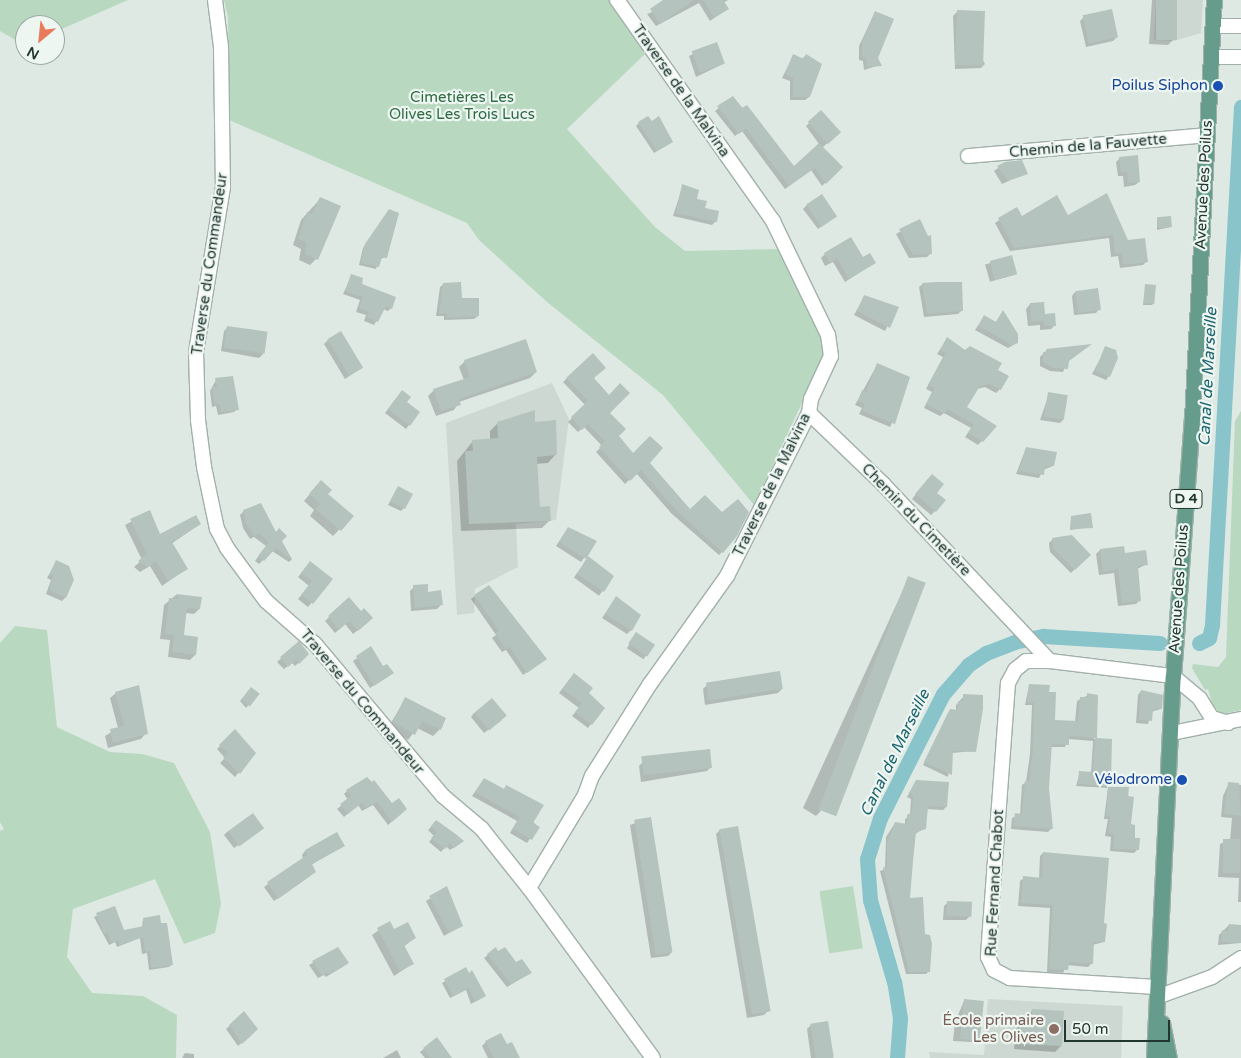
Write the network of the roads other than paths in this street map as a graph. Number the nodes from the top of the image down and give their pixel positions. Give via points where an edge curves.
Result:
1 (215, 0) edge
2 (1214, 0) edge
3 (625, 3) edge
4 (1213, 26) junction
5 (1241, 26) edge
6 (1211, 57) junction
7 (1241, 57) edge
8 (1207, 135) junction
9 (968, 156) dead end
10 (809, 413) junction
11 (1050, 661) junction
12 (1173, 676) junction
13 (1235, 721) edge
14 (1172, 733) junction
15 (529, 888) junction
16 (1241, 958) edge
17 (1157, 992) junction
18 (653, 1058) edge
19 (1154, 1058) edge
20 (1169, 1058) edge

1 - 15 street, Traverse du Commandeur via 221,47 224,187 196,352 201,448 217,529 266,601 315,644 428,780 482,828
2 - 4 main road, Avenue des Poilus / D 4
3 - 10 street, Traverse de la Malvina via 774,220 821,319 828,335 831,356 811,399
4 - 5 street
4 - 6 main road, Avenue des Poilus / D 4
6 - 7 street
6 - 8 main road, Avenue des Poilus / D 4
8 - 9 street, Chemin de la Fauvette
8 - 12 main road, Avenue des Poilus / D 4
10 - 11 street, Chemin du Cimetière via 890,491
10 - 15 street, Traverse de la Malvina via 727,576 650,684 592,776 585,795
11 - 12 street, Rue Fernand Chabot
11 - 17 street, Rue Fernand Chabot via 1026,661 1008,682 988,956 994,970 1010,978
12 - 13 street via 1200,699 1212,718
12 - 14 main road, Avenue des Poilus / D 4
13 - 14 street
14 - 17 main road, Avenue des Poilus / D 4
15 - 18 street, Traverse du Commandeur
16 - 17 street via 1212,977
17 - 19 main road, Avenue des Poilus / D 4
17 - 20 main road, D 4

